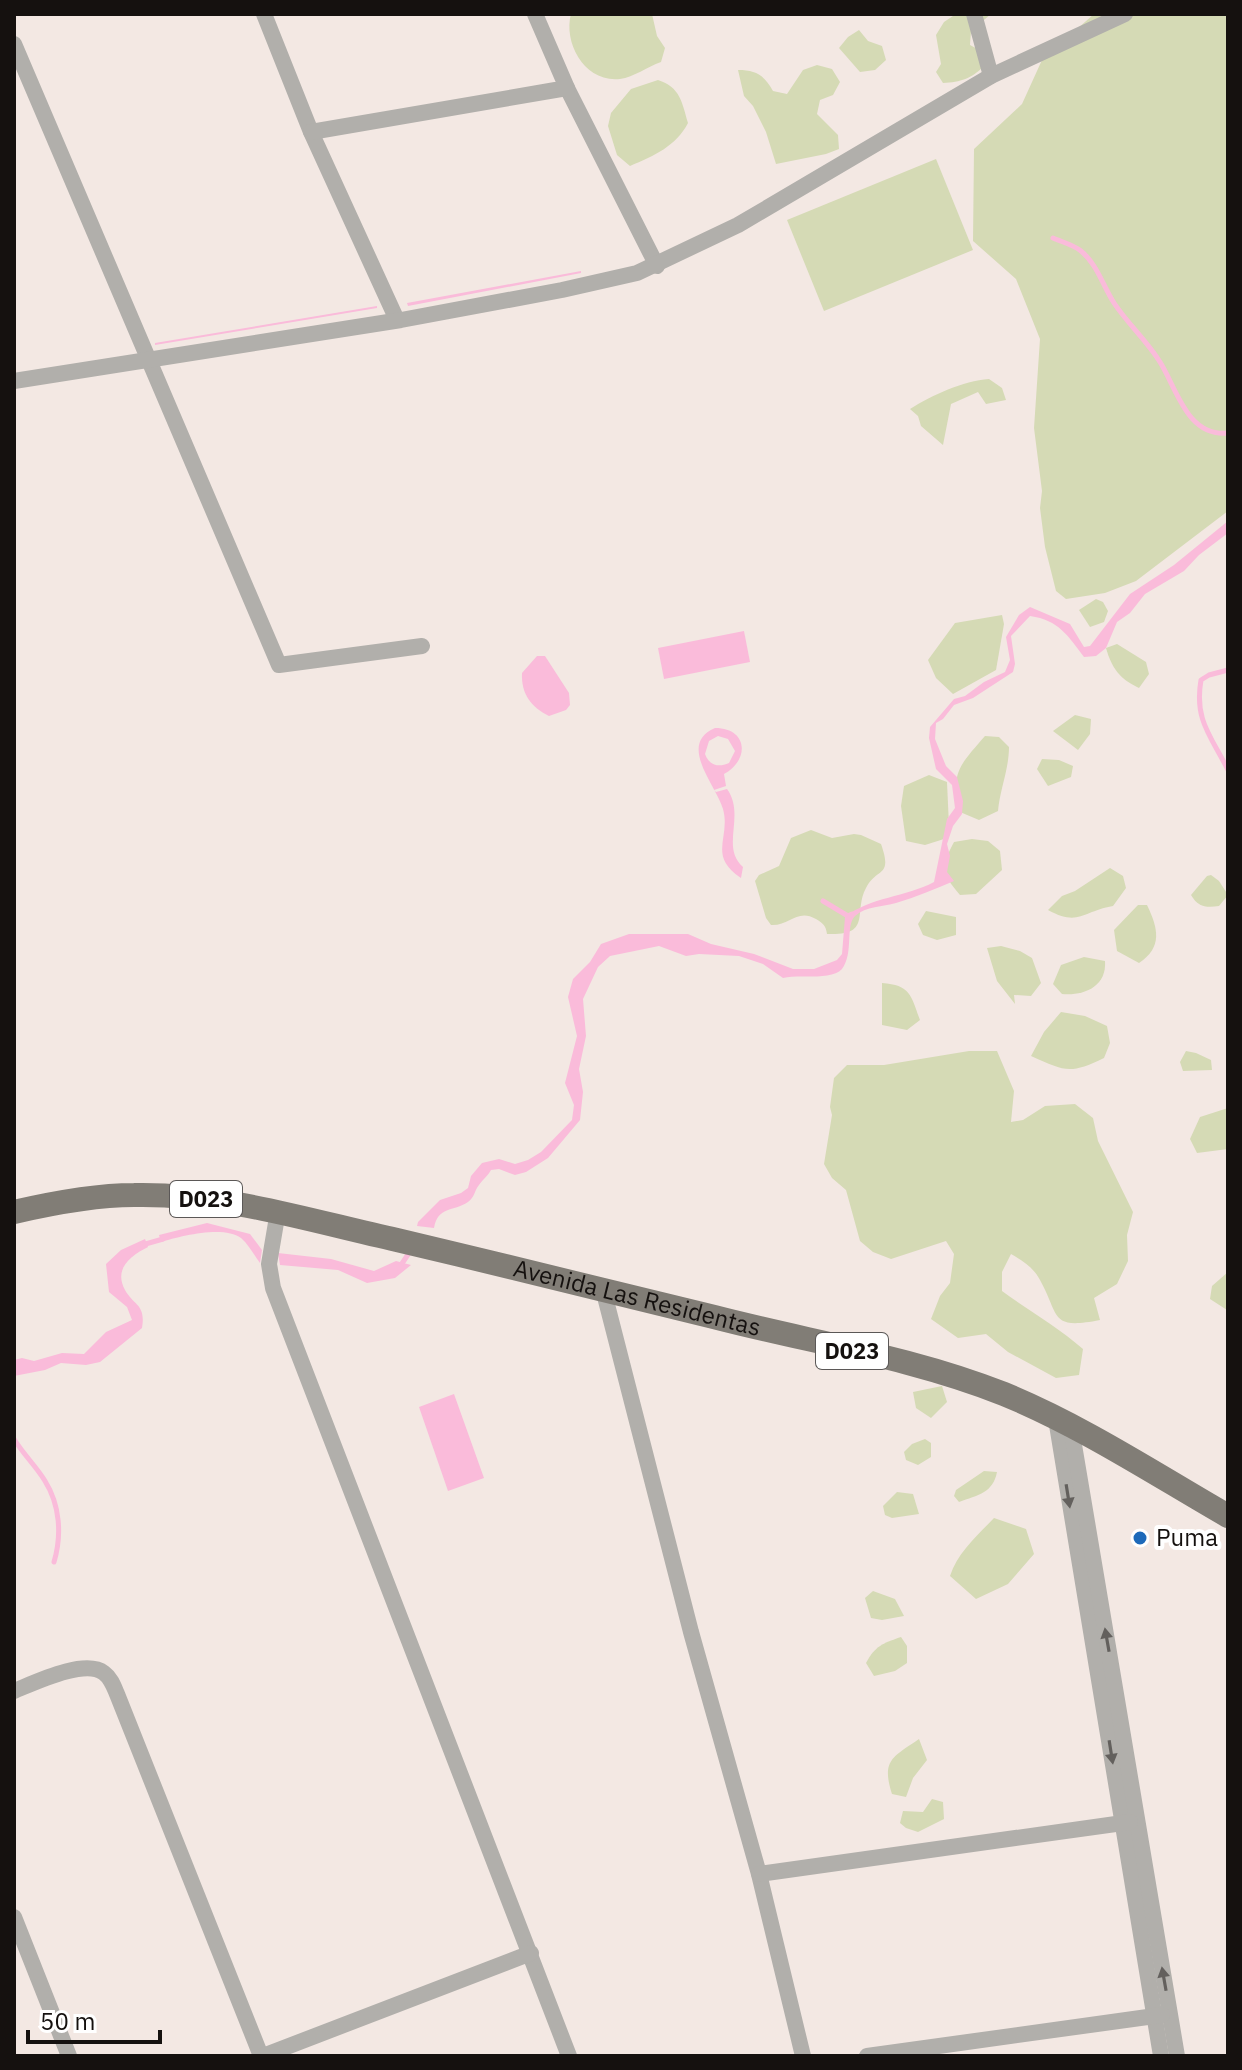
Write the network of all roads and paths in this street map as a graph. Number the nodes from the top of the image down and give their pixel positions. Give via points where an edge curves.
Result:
1 (264, 14) edge
2 (535, 14) edge
3 (974, 14) edge
4 (1125, 14) edge
5 (14, 44) edge
6 (991, 76) junction
7 (567, 88) junction
8 (311, 132) junction
9 (657, 266) junction
10 (397, 320) junction
11 (148, 360) junction
12 (14, 381) edge
13 (422, 646) dead end
14 (278, 1211) junction
15 (14, 1212) edge
16 (603, 1289) junction
17 (1063, 1423) junction
18 (1228, 1516) edge
19 (14, 1691) edge
20 (1130, 1822) junction
21 (759, 1874) junction
22 (14, 1917) edge
23 (531, 1953) junction
24 (1162, 2015) junction
25 (69, 2056) edge
26 (262, 2056) edge
27 (569, 2056) edge
28 (803, 2056) edge
29 (867, 2056) edge
30 (1161, 2056) edge
31 (1177, 2056) edge

1 - 8 street
2 - 7 street
3 - 6 street
4 - 6 street
5 - 11 street
6 - 9 street via 738,225
7 - 8 street
7 - 9 street
8 - 10 street
9 - 10 street via 562,290
10 - 11 street
11 - 12 street
11 - 13 street via 279,665
14 - 15 main road, Avenida Las Residentas / D023 via 181,1196 133,1195
14 - 16 main road, Avenida Las Residentas / D023
14 - 23 street via 270,1246 273,1288
16 - 17 main road, Avenida Las Residentas / D023 via 908,1364 1003,1394
16 - 21 street
17 - 18 main road, Avenida Las Residentas / D023
17 - 20 street
19 - 26 street via 83,1668 108,1676
20 - 21 street
20 - 24 street
21 - 28 street
22 - 25 street
23 - 26 street
23 - 27 street
24 - 29 street
24 - 30 street
24 - 31 street

